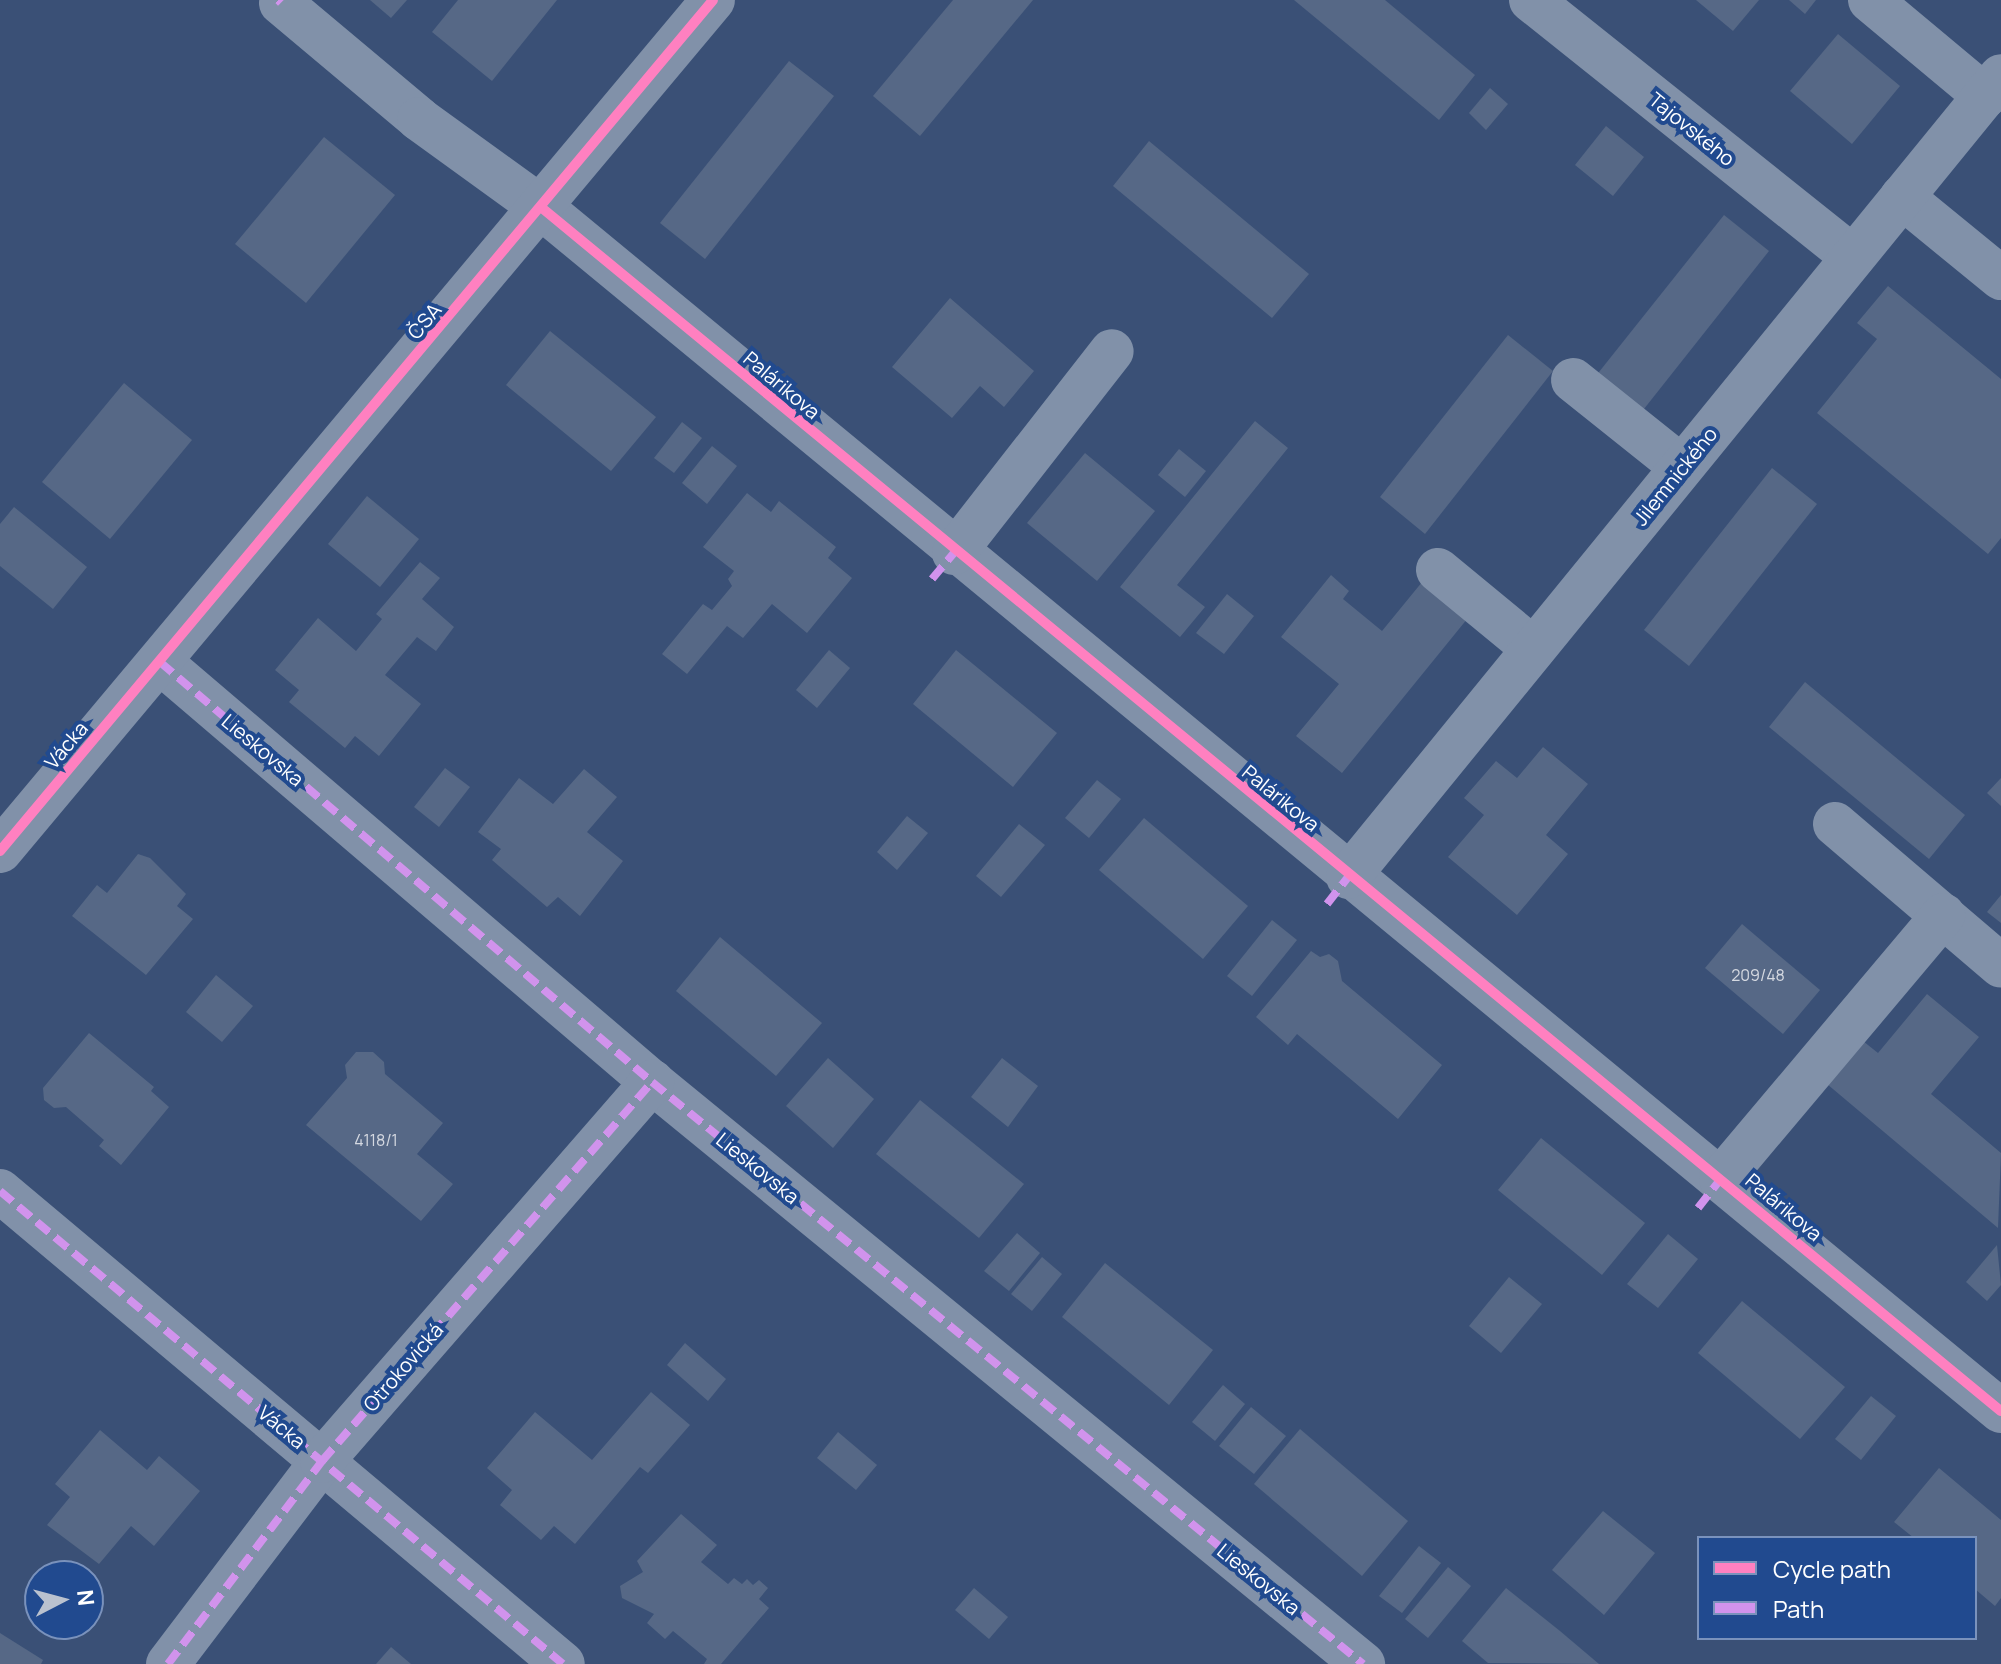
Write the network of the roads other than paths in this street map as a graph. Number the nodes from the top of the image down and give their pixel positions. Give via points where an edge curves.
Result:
1 (713, 0) edge
2 (1531, 0) edge
3 (1870, 0) edge
4 (281, 3) dead end
5 (1993, 86) edge
6 (1902, 197) junction
7 (542, 208) junction
8 (1853, 257) junction
9 (2001, 278) edge
10 (1112, 351) dead end
11 (1573, 380) dead end
12 (1682, 467) junction
13 (954, 553) junction
14 (1438, 570) dead end
15 (1534, 649) junction
16 (160, 662) junction
17 (1835, 824) dead end
18 (0, 851) edge
19 (1348, 877) junction
20 (1943, 915) junction
21 (2001, 966) edge
22 (652, 1082) junction
23 (1721, 1179) junction
24 (0, 1191) edge
25 (2001, 1411) edge
26 (322, 1461) junction
27 (168, 1664) edge
28 (563, 1664) edge
29 (1363, 1664) edge

1 - 7 street, ČSA
2 - 8 street, Tajovského
3 - 5 street
4 - 7 street, Palárikova via 419,119
5 - 6 street, Jilemnického
6 - 8 street, Jilemnického
6 - 9 street
7 - 13 street, Palárikova
7 - 16 street, ČSA
8 - 12 street, Jilemnického
10 - 13 street
11 - 12 street
12 - 15 street, Jilemnického
13 - 19 street, Palárikova
14 - 15 street
15 - 19 street, Jilemnického
16 - 18 street, Vácka
16 - 22 street, Lieskovska
17 - 20 street
19 - 23 street, Palárikova
20 - 21 street
20 - 23 street
22 - 26 street, Otrokovická
22 - 29 street, Lieskovska
23 - 25 street, Palárikova
24 - 26 street, Vácka
26 - 27 street, Otrokovická
26 - 28 street, Vácka

